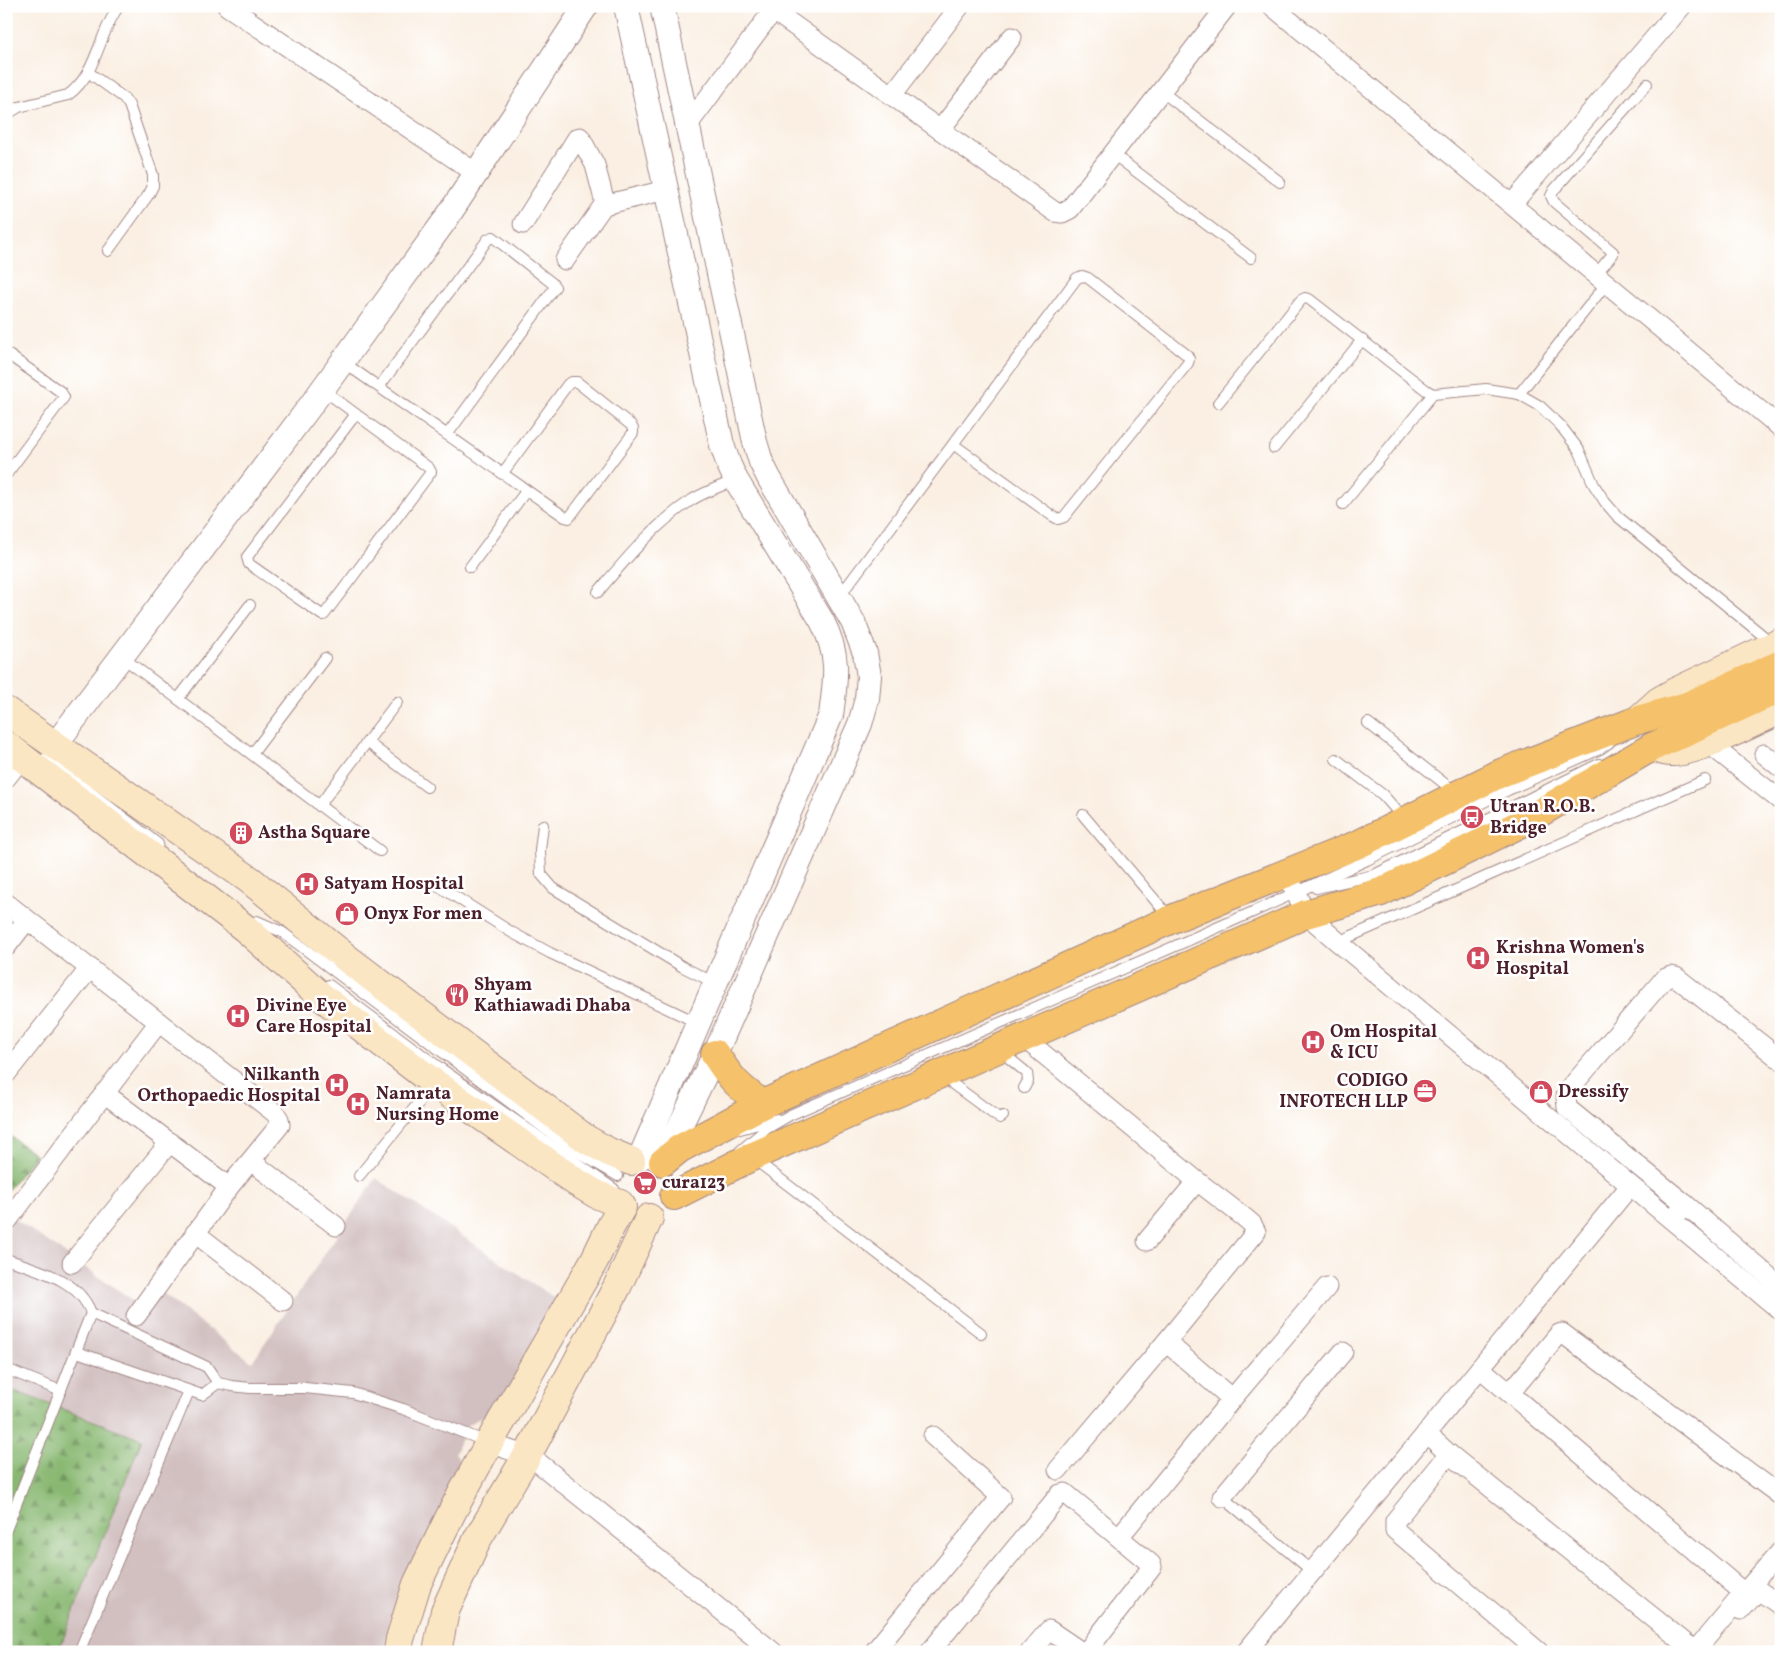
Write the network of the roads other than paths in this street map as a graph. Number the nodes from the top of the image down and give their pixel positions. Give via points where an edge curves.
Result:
1 (119, 6) edge
2 (227, 6) edge
3 (586, 6) edge
4 (626, 6) edge
5 (662, 6) edge
6 (960, 6) edge
7 (1227, 6) edge
8 (1272, 6) edge
9 (1682, 6) edge
10 (1012, 38) dead end
11 (88, 72) junction
12 (1647, 84) dead end
13 (1161, 91) junction
14 (892, 95) junction
15 (6, 115) edge
16 (686, 126) junction
17 (940, 130) junction
18 (1113, 154) junction
19 (476, 173) junction
20 (1280, 182) dead end
21 (666, 190) junction
22 (605, 203) junction
23 (1512, 204) junction
24 (523, 224) dead end
25 (108, 251) dead end
26 (1251, 258) dead end
27 (565, 260) dead end
28 (1602, 278) junction
29 (1362, 340) junction
30 (6, 353) edge
31 (342, 362) junction
32 (379, 387) junction
33 (322, 389) junction
34 (1433, 394) junction
35 (1519, 394) junction
36 (1218, 403) dead end
37 (356, 414) junction
38 (1781, 428) edge
39 (447, 435) junction
40 (954, 444) junction
41 (1274, 448) dead end
42 (502, 474) junction
43 (6, 475) edge
44 (736, 480) junction
45 (526, 491) junction
46 (1343, 504) dead end
47 (470, 567) dead end
48 (598, 592) dead end
49 (839, 598) junction
50 (250, 605) dead end
51 (1778, 650) edge
52 (122, 657) junction
53 (325, 658) dead end
54 (1781, 688) edge
55 (178, 699) junction
56 (397, 702) dead end
57 (1781, 710) edge
58 (6, 711) edge
59 (1638, 720) junction
60 (1368, 723) dead end
61 (367, 742) junction
62 (1708, 743) junction
63 (1652, 747) junction
64 (252, 754) junction
65 (1764, 754) dead end
66 (29, 759) edge
67 (1336, 759) dead end
68 (1781, 768) edge
69 (1705, 780) dead end
70 (427, 787) dead end
71 (1458, 795) junction
72 (1781, 801) edge
73 (319, 806) junction
74 (1083, 814) dead end
75 (1405, 821) junction
76 (543, 825) dead end
77 (163, 848) dead end
78 (380, 850) dead end
79 (437, 885) dead end
80 (1296, 893) junction
81 (6, 903) edge
82 (1172, 919) junction
83 (27, 920) junction
84 (275, 941) dead end
85 (1338, 942) junction
86 (734, 943) junction
87 (6, 947) edge
88 (759, 954) junction
89 (90, 968) junction
90 (323, 980) dead end
91 (716, 984) junction
92 (160, 1022) junction
93 (699, 1023) junction
94 (1024, 1038) junction
95 (998, 1049) junction
96 (715, 1054) junction
97 (1781, 1060) edge
98 (6, 1074) edge
99 (940, 1075) junction
100 (434, 1083) junction
101 (1024, 1088) dead end
102 (104, 1093) junction
103 (763, 1104) junction
104 (790, 1115) junction
105 (1003, 1116) dead end
106 (170, 1142) junction
107 (689, 1143) junction
108 (751, 1156) junction
109 (251, 1161) junction
110 (712, 1175) junction
111 (358, 1176) dead end
112 (634, 1178) junction
113 (1197, 1181) junction
114 (1630, 1186) junction
115 (229, 1187) junction
116 (674, 1196) junction
117 (1685, 1204) junction
118 (649, 1218) junction
119 (8, 1220) dead end
120 (1672, 1221) junction
121 (336, 1226) dead end
122 (195, 1233) junction
123 (1147, 1240) dead end
124 (6, 1258) edge
125 (72, 1263) dead end
126 (1327, 1287) dead end
127 (1781, 1287) edge
128 (283, 1301) dead end
129 (1781, 1311) edge
130 (91, 1313) junction
131 (136, 1316) dead end
132 (981, 1333) dead end
133 (1166, 1342) junction
134 (77, 1352) junction
135 (1343, 1352) dead end
136 (1480, 1368) junction
137 (6, 1369) edge
138 (218, 1383) junction
139 (61, 1390) junction
140 (189, 1391) junction
141 (1510, 1393) junction
142 (1232, 1399) junction
143 (1426, 1434) junction
144 (933, 1436) dead end
145 (489, 1443) junction
146 (1449, 1454) junction
147 (527, 1456) junction
148 (1058, 1470) dead end
149 (1781, 1496) edge
150 (1222, 1497) joint
151 (6, 1530) edge
152 (1124, 1531) dead end
153 (1781, 1551) edge
154 (1312, 1571) junction
155 (1744, 1593) junction
156 (1781, 1606) edge
157 (932, 1651) edge
158 (79, 1652) edge
159 (398, 1652) edge
160 (437, 1652) edge
161 (772, 1652) edge
162 (874, 1652) edge
163 (1030, 1652) edge
164 (1246, 1652) edge
165 (1539, 1652) edge
166 (1695, 1652) edge
167 (1706, 1652) edge

1 - 11 lane
2 - 19 street
3 - 19 street
4 - 21 street
5 - 16 street
6 - 14 street
7 - 13 street
8 - 23 street
9 - 23 street
10 - 17 street
11 - 15 lane via 68,94 19,107
11 - 25 lane via 129,105 153,175 149,194
12 - 28 lane via 1551,196 1613,252
13 - 18 street
13 - 20 lane
14 - 16 street via 778,14 766,20
14 - 17 street
16 - 49 street via 761,462
17 - 18 street via 1054,212 1070,209
18 - 26 lane
19 - 31 street
21 - 22 street
21 - 44 street via 722,445
22 - 24 street via 595,165 582,138 577,138
22 - 27 street
23 - 28 street
28 - 35 lane
28 - 38 street
29 - 34 lane
29 - 36 lane via 1305,298
29 - 41 lane
30 - 43 lane via 64,397
31 - 32 lane
31 - 33 street
32 - 39 lane
32 - 39 lane via 488,239 493,238 555,287
33 - 37 lane
33 - 52 street
34 - 35 lane via 1486,389
34 - 46 lane
35 - 51 lane via 1540,406 1560,425 1579,450 1594,485 1618,516
37 - 37 lane via 431,472 324,615 320,615 249,564 247,557
39 - 42 lane
40 - 40 lane via 1077,278 1082,276 1189,359 1064,518 1051,516
40 - 49 lane
42 - 45 lane
42 - 45 lane via 572,382 577,382 634,429 569,518
44 - 48 lane via 677,510 639,544
44 - 86 street via 822,621 830,636 836,662 832,714
45 - 47 lane
49 - 88 street via 865,653 869,676 867,699 860,724
50 - 55 lane
51 - 59 main road via 1687,706
52 - 55 lane
52 - 66 street
53 - 64 lane
54 - 63 main road
55 - 64 lane
56 - 61 lane
57 - 62 main road
58 - 66 main road
59 - 71 main road via 1501,773
59 - 80 lane via 1600,749
60 - 71 lane
61 - 70 lane
61 - 73 lane
62 - 63 main road via 1671,752
62 - 72 street
63 - 80 main road via 1524,822 1382,892
64 - 73 lane
65 - 68 street
66 - 77 lane
66 - 100 main road via 246,929 322,997
66 - 112 main road via 250,880 586,1140 609,1152
67 - 75 lane via 1383,795
69 - 85 lane
71 - 75 main road
73 - 78 lane
74 - 82 lane
75 - 80 main road via 1360,844
76 - 91 lane via 540,874 553,888
79 - 93 lane via 519,936
80 - 82 main road
80 - 85 street
80 - 94 main road
80 - 104 lane
81 - 83 street
82 - 103 main road
83 - 87 street
83 - 89 street
84 - 112 lane via 253,918 282,932 572,1149
85 - 114 street
86 - 88 street
86 - 91 street
88 - 96 street
89 - 92 street
89 - 98 street
90 - 112 lane via 440,1068
91 - 93 street
92 - 102 street
92 - 109 street via 279,1119 280,1125
93 - 112 street
94 - 95 main road
94 - 113 street
95 - 99 main road
95 - 101 lane via 1027,1072 1028,1081
96 - 103 main road via 729,1076
96 - 112 street via 678,1130
97 - 117 street via 1671,976 1664,979 1571,1087 1566,1096 1567,1108
99 - 105 lane via 996,1116
99 - 108 main road
100 - 111 lane
100 - 112 main road via 596,1194
102 - 106 street
102 - 119 street
103 - 107 main road
104 - 107 lane
104 - 110 lane via 766,1129
106 - 115 street
106 - 125 street
107 - 112 main road
108 - 110 main road
108 - 132 lane
109 - 115 street
109 - 121 street
110 - 116 main road
112 - 116 main road via 673,1176
112 - 118 main road via 635,1216
112 - 145 main road via 594,1261
113 - 123 street
113 - 133 street via 1252,1224 1256,1232
114 - 120 street
114 - 136 street
115 - 122 street
116 - 118 main road via 663,1212
117 - 120 street
117 - 127 street
118 - 147 main road via 617,1287
120 - 129 street
122 - 128 street
122 - 131 street
124 - 130 lane via 68,1284 82,1296
126 - 142 street
130 - 134 lane
130 - 138 lane via 207,1367
133 - 142 street
133 - 148 street
134 - 139 lane
134 - 140 lane
135 - 150 street
136 - 141 street
136 - 143 street
137 - 139 lane
138 - 140 lane via 202,1395
138 - 145 lane via 250,1388 305,1388 353,1393
139 - 151 lane
140 - 158 lane
141 - 149 street via 1562,1333
141 - 155 street
142 - 152 street
143 - 146 street
143 - 154 street
144 - 162 street via 1001,1497
145 - 147 street
145 - 159 main road via 417,1584
146 - 165 street via 1395,1521 1395,1530
146 - 166 street
147 - 160 main road via 478,1538 445,1612
147 - 161 street
150 - 154 lane
153 - 155 street
154 - 164 street
155 - 166 street
156 - 167 street via 1758,1590
157 - 163 street via 1060,1494 1065,1493 1152,1568 1087,1651 1080,1651 1049,1630

